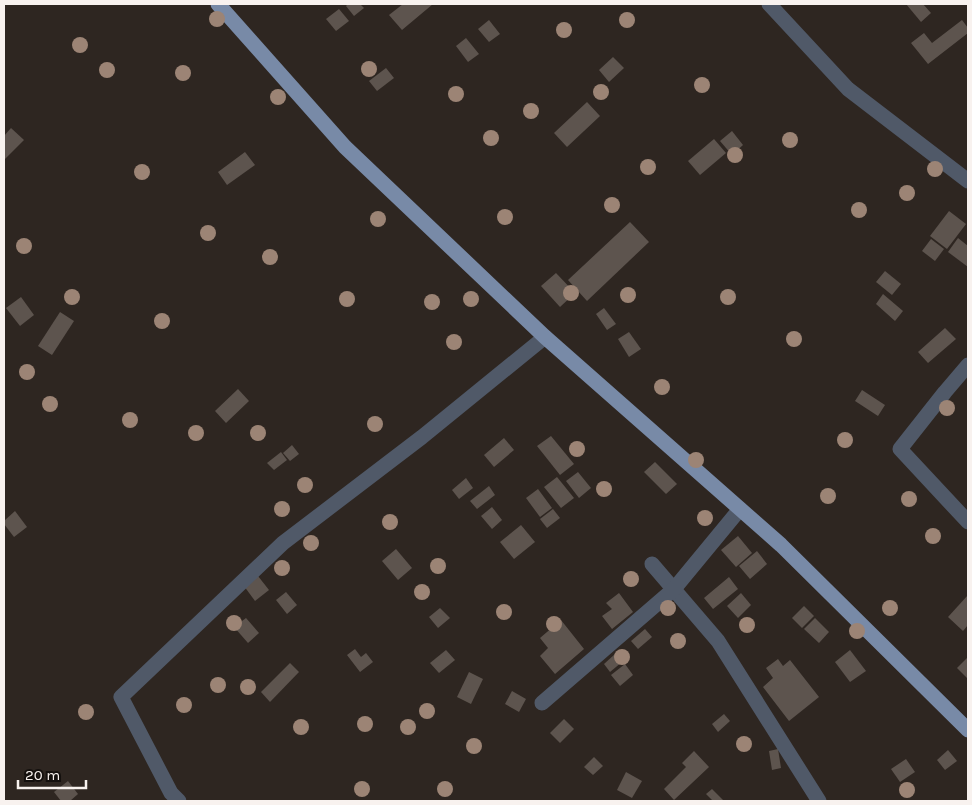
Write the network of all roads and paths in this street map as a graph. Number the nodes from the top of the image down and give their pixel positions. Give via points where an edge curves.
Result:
1 (218, 4) edge
2 (769, 4) edge
3 (968, 182) edge
4 (545, 338) junction
5 (968, 365) edge
6 (740, 509) junction
7 (968, 522) edge
8 (652, 564) dead end
9 (674, 589) junction
10 (542, 704) dead end
11 (968, 730) edge
12 (179, 801) edge
13 (819, 801) edge

1 - 4 main road via 345,147
2 - 3 street via 848,89
4 - 6 main road
4 - 12 street via 402,454 283,543 121,697 171,793
5 - 7 street via 900,449
6 - 9 street
6 - 11 main road via 781,545
8 - 9 street
9 - 10 street
9 - 13 street via 718,641

